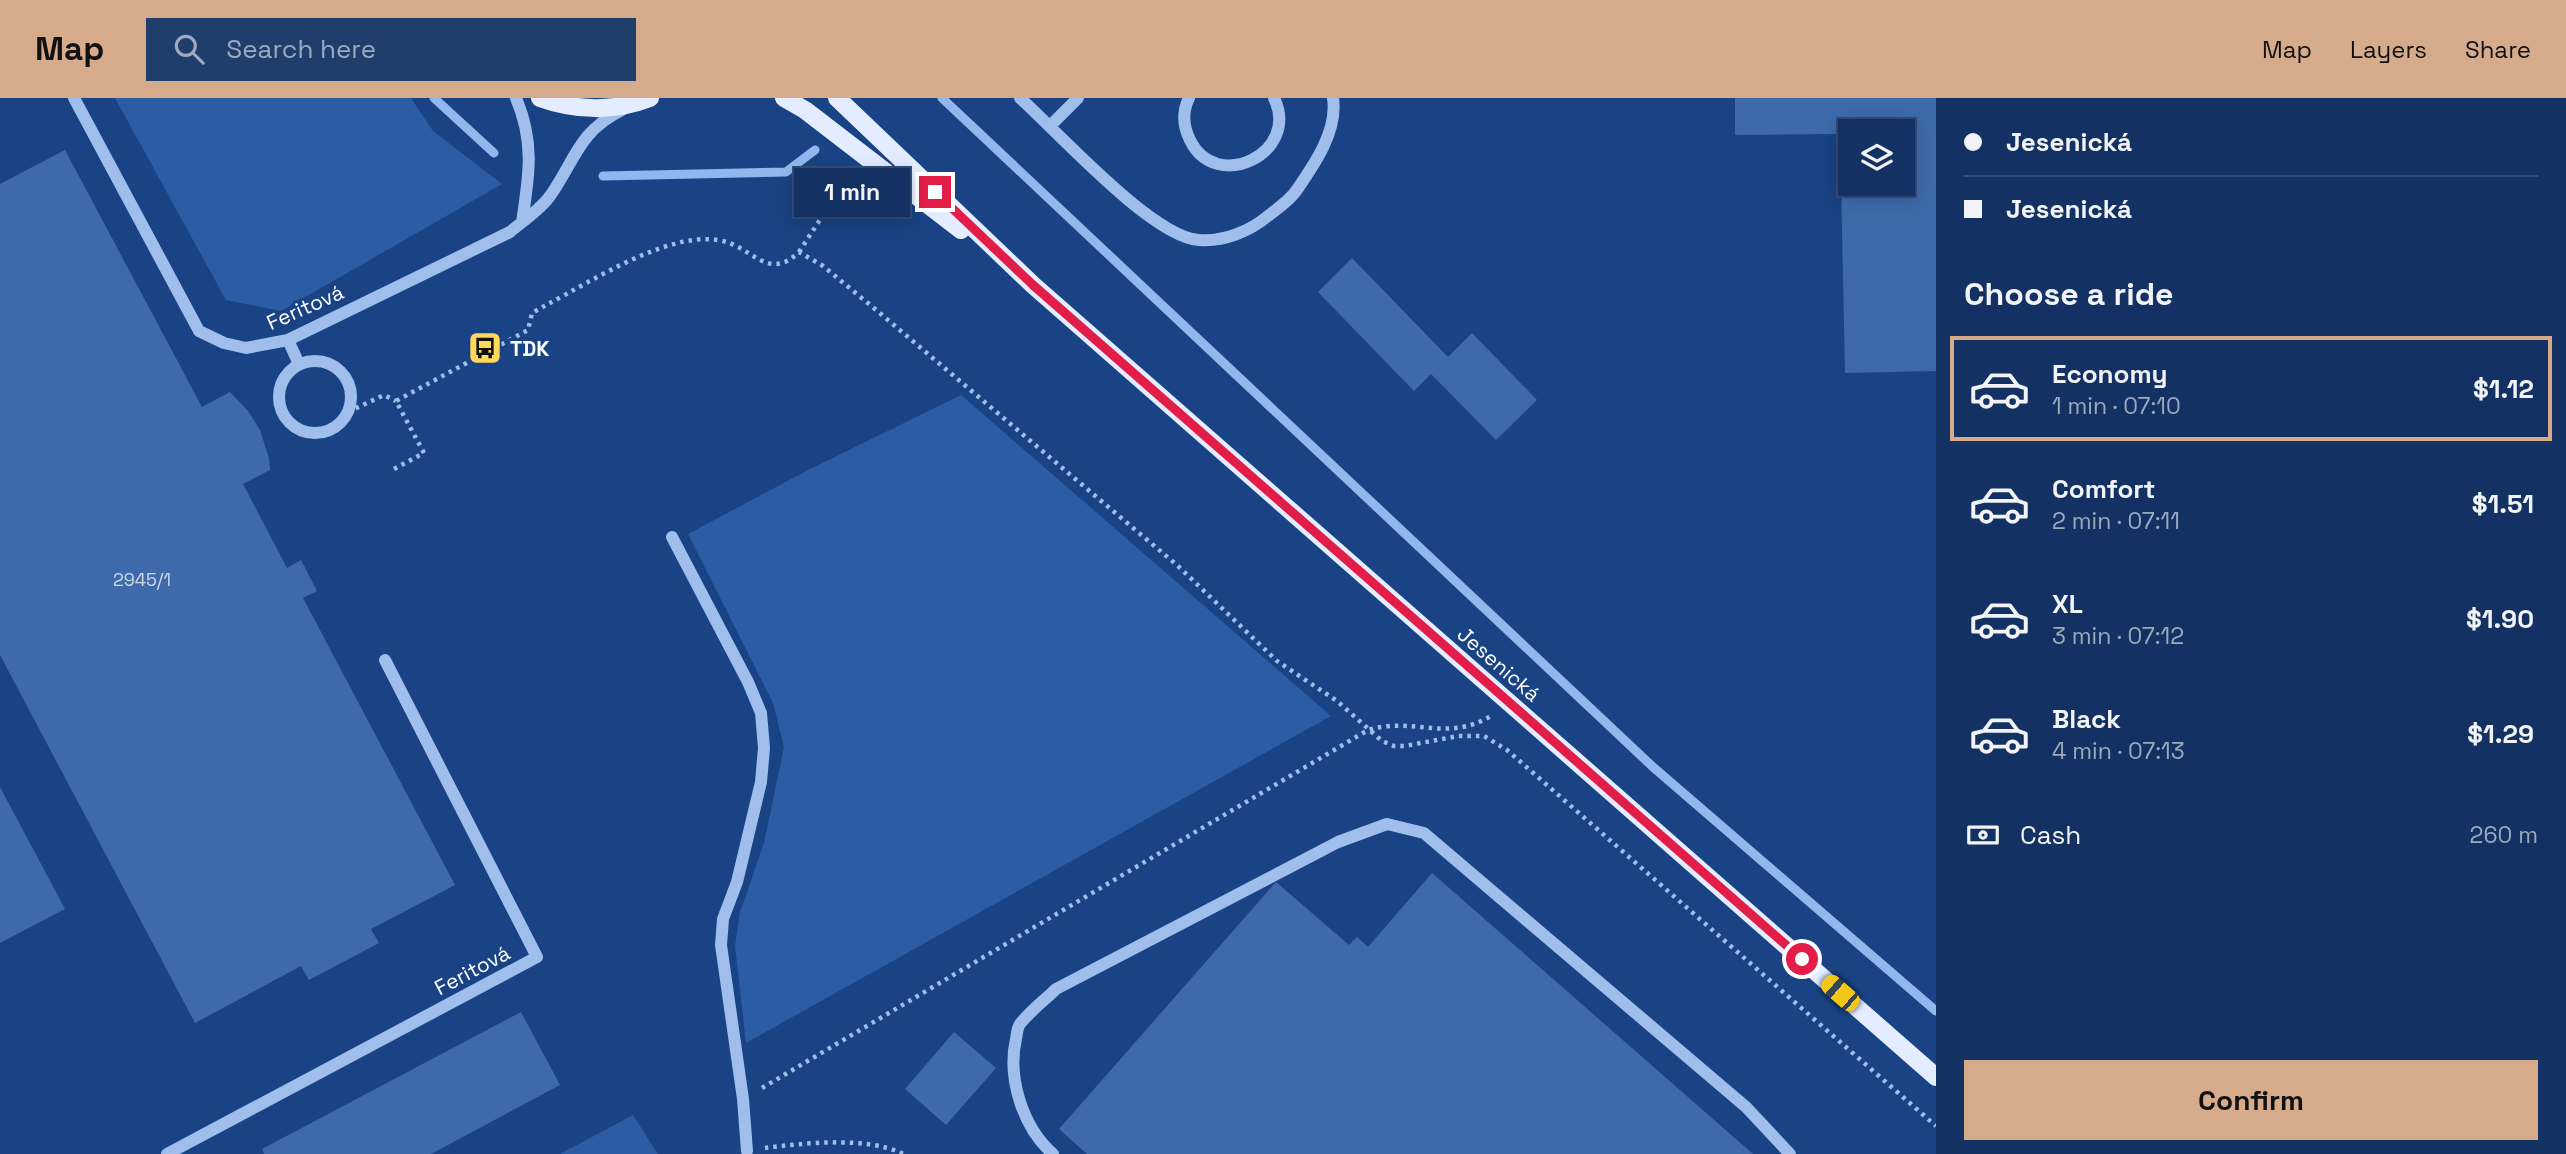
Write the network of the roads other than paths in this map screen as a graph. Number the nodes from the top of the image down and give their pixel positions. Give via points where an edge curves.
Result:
1 (74, 98) edge
2 (516, 98) edge
3 (540, 98) edge
4 (784, 98) edge
5 (837, 98) edge
6 (1020, 98) edge
7 (1077, 98) edge
8 (1189, 98) edge
9 (1274, 98) edge
10 (1333, 98) edge
11 (649, 99) edge
12 (1051, 125) junction
13 (522, 222) junction
14 (1033, 285) junction
15 (288, 340) junction
16 (299, 364) junction
17 (672, 537) dead end
18 (385, 660) dead end
19 (1936, 1077) edge
20 (747, 1151) road end
21 (167, 1154) edge
22 (1054, 1154) edge
23 (1790, 1154) edge

1 - 15 lane, Feritová via 199,331 246,348
2 - 13 lane via 530,151
3 - 11 main road via 590,109
4 - 14 main road, Jesenická
5 - 14 main road, Jesenická
6 - 12 lane
7 - 12 lane
8 - 9 lane via 1184,119 1193,146 1203,156 1230,166 1244,164 1269,148 1279,119
10 - 12 lane via 1329,131 1315,165 1292,197 1258,224 1231,237 1199,240 1158,223
11 - 13 lane, Feritová via 621,110 583,139 541,208
13 - 15 lane, Feritová via 510,232
14 - 19 main road, Jesenická
15 - 16 lane
16 - 16 lane via 280,386 281,411 297,429 309,433 333,429 348,412 351,388 339,369 329,363
17 - 20 lane via 761,713 761,782 737,882 723,919 721,945
18 - 21 lane, Feritová via 537,957
22 - 23 lane via 1043,1145 1024,1111 1015,1084 1012,1056 1019,1025 1056,989 1338,842 1387,824 1424,833 1746,1107

